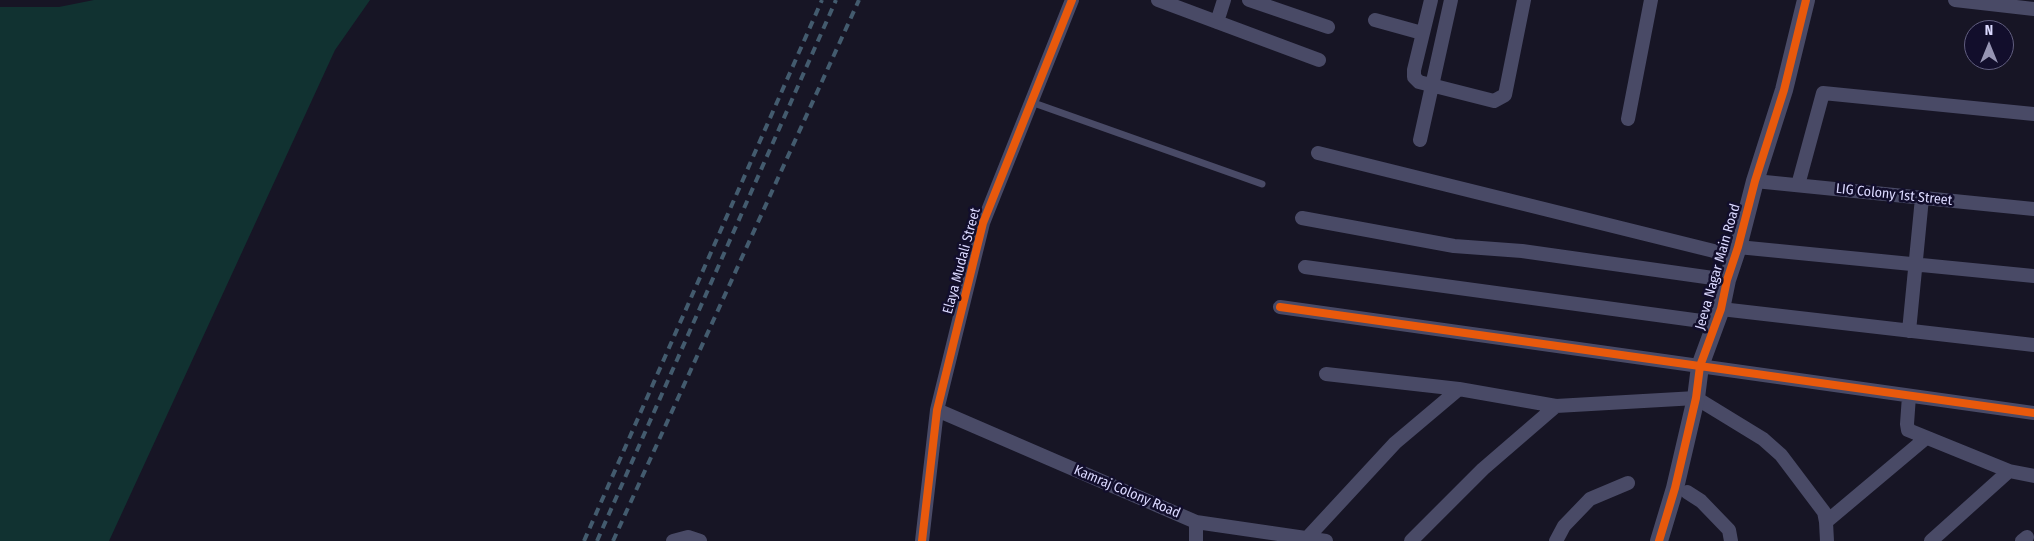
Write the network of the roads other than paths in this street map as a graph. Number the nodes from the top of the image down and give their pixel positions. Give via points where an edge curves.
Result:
1 (1072, 0) edge
2 (1158, 0) edge
3 (1224, 0) edge
4 (1249, 0) edge
5 (1431, 0) edge
6 (1450, 0) edge
7 (1524, 0) edge
8 (1651, 0) edge
9 (1806, 0) edge
10 (1956, 0) edge
11 (2034, 9) edge
12 (1375, 20) dead end
13 (1217, 22) junction
14 (1328, 27) dead end
15 (1422, 33) junction
16 (1320, 60) dead end
17 (1432, 84) junction
18 (1032, 102) junction
19 (2034, 114) edge
20 (1628, 119) dead end
21 (1420, 140) dead end
22 (1318, 153) dead end
23 (1755, 181) junction
24 (1262, 184) dead end
25 (1798, 185) junction
26 (1922, 198) junction
27 (2034, 210) edge
28 (1302, 218) dead end
29 (1736, 251) junction
30 (1914, 264) junction
31 (1305, 267) dead end
32 (2034, 276) edge
33 (1727, 280) junction
34 (1280, 307) dead end
35 (1718, 316) junction
36 (1909, 331) junction
37 (2034, 346) edge
38 (1700, 366) junction
39 (1326, 374) dead end
40 (1459, 389) junction
41 (1909, 396) junction
42 (1696, 398) junction
43 (1556, 406) junction
44 (937, 410) junction
45 (2034, 413) edge
46 (1926, 438) junction
47 (2010, 470) junction
48 (2034, 476) edge
49 (1628, 483) dead end
50 (1687, 492) dead end
51 (1196, 522) junction
52 (1826, 522) junction
53 (1308, 537) junction
54 (673, 541) edge
55 (700, 541) edge
56 (922, 541) edge
57 (1196, 541) edge
58 (1326, 541) edge
59 (1411, 541) edge
60 (1556, 541) edge
61 (1659, 541) edge
62 (1731, 541) edge
63 (1827, 541) edge
64 (1931, 541) edge

1 - 18 street, Elaya Mudali Street
2 - 13 street
3 - 13 street
4 - 14 street
5 - 15 street
6 - 17 street
7 - 17 street via 1505,95 1494,101
8 - 20 street
9 - 23 street, Jeeva Nagar Main Road via 1784,90
10 - 11 street
12 - 15 street
13 - 16 street
15 - 17 street via 1414,77 1419,82
17 - 21 street
18 - 24 lane
18 - 44 street, Elaya Mudali Street via 983,223
19 - 25 street via 1823,92
22 - 29 street
23 - 25 street, LIG Colony 1st Street
23 - 29 street, Jeeva Nagar Main Road
25 - 26 street, LIG Colony 1st Street
26 - 27 street, LIG Colony 1st Street
26 - 30 street
28 - 33 street via 1454,246 1522,251
29 - 30 street
29 - 33 street, Jeeva Nagar Main Road
30 - 32 street
30 - 36 street
31 - 35 street
33 - 35 street, Jeeva Nagar Main Road
34 - 38 street
35 - 36 street
35 - 38 street, Jeeva Nagar Main Road
36 - 37 street
38 - 41 street
38 - 42 street, Jeeva Nagar Main Road
39 - 40 street
40 - 43 street
40 - 53 street via 1395,443
41 - 45 street
41 - 46 street via 1908,430
42 - 43 street
42 - 52 street via 1763,439 1781,455 1824,512
42 - 61 street, Jeeva Nagar Main Road
43 - 59 street via 1483,469
44 - 51 street, Kamraj Colony Road
44 - 56 street, Elaya Mudali Street
46 - 47 street
46 - 52 street
47 - 48 street
47 - 64 street
49 - 60 street via 1590,499 1564,526
50 - 62 street via 1701,501 1729,530
51 - 53 street, Kamraj Colony Road
51 - 57 street
52 - 63 street
53 - 58 street, Kamraj Colony Road
54 - 55 street via 688,537

